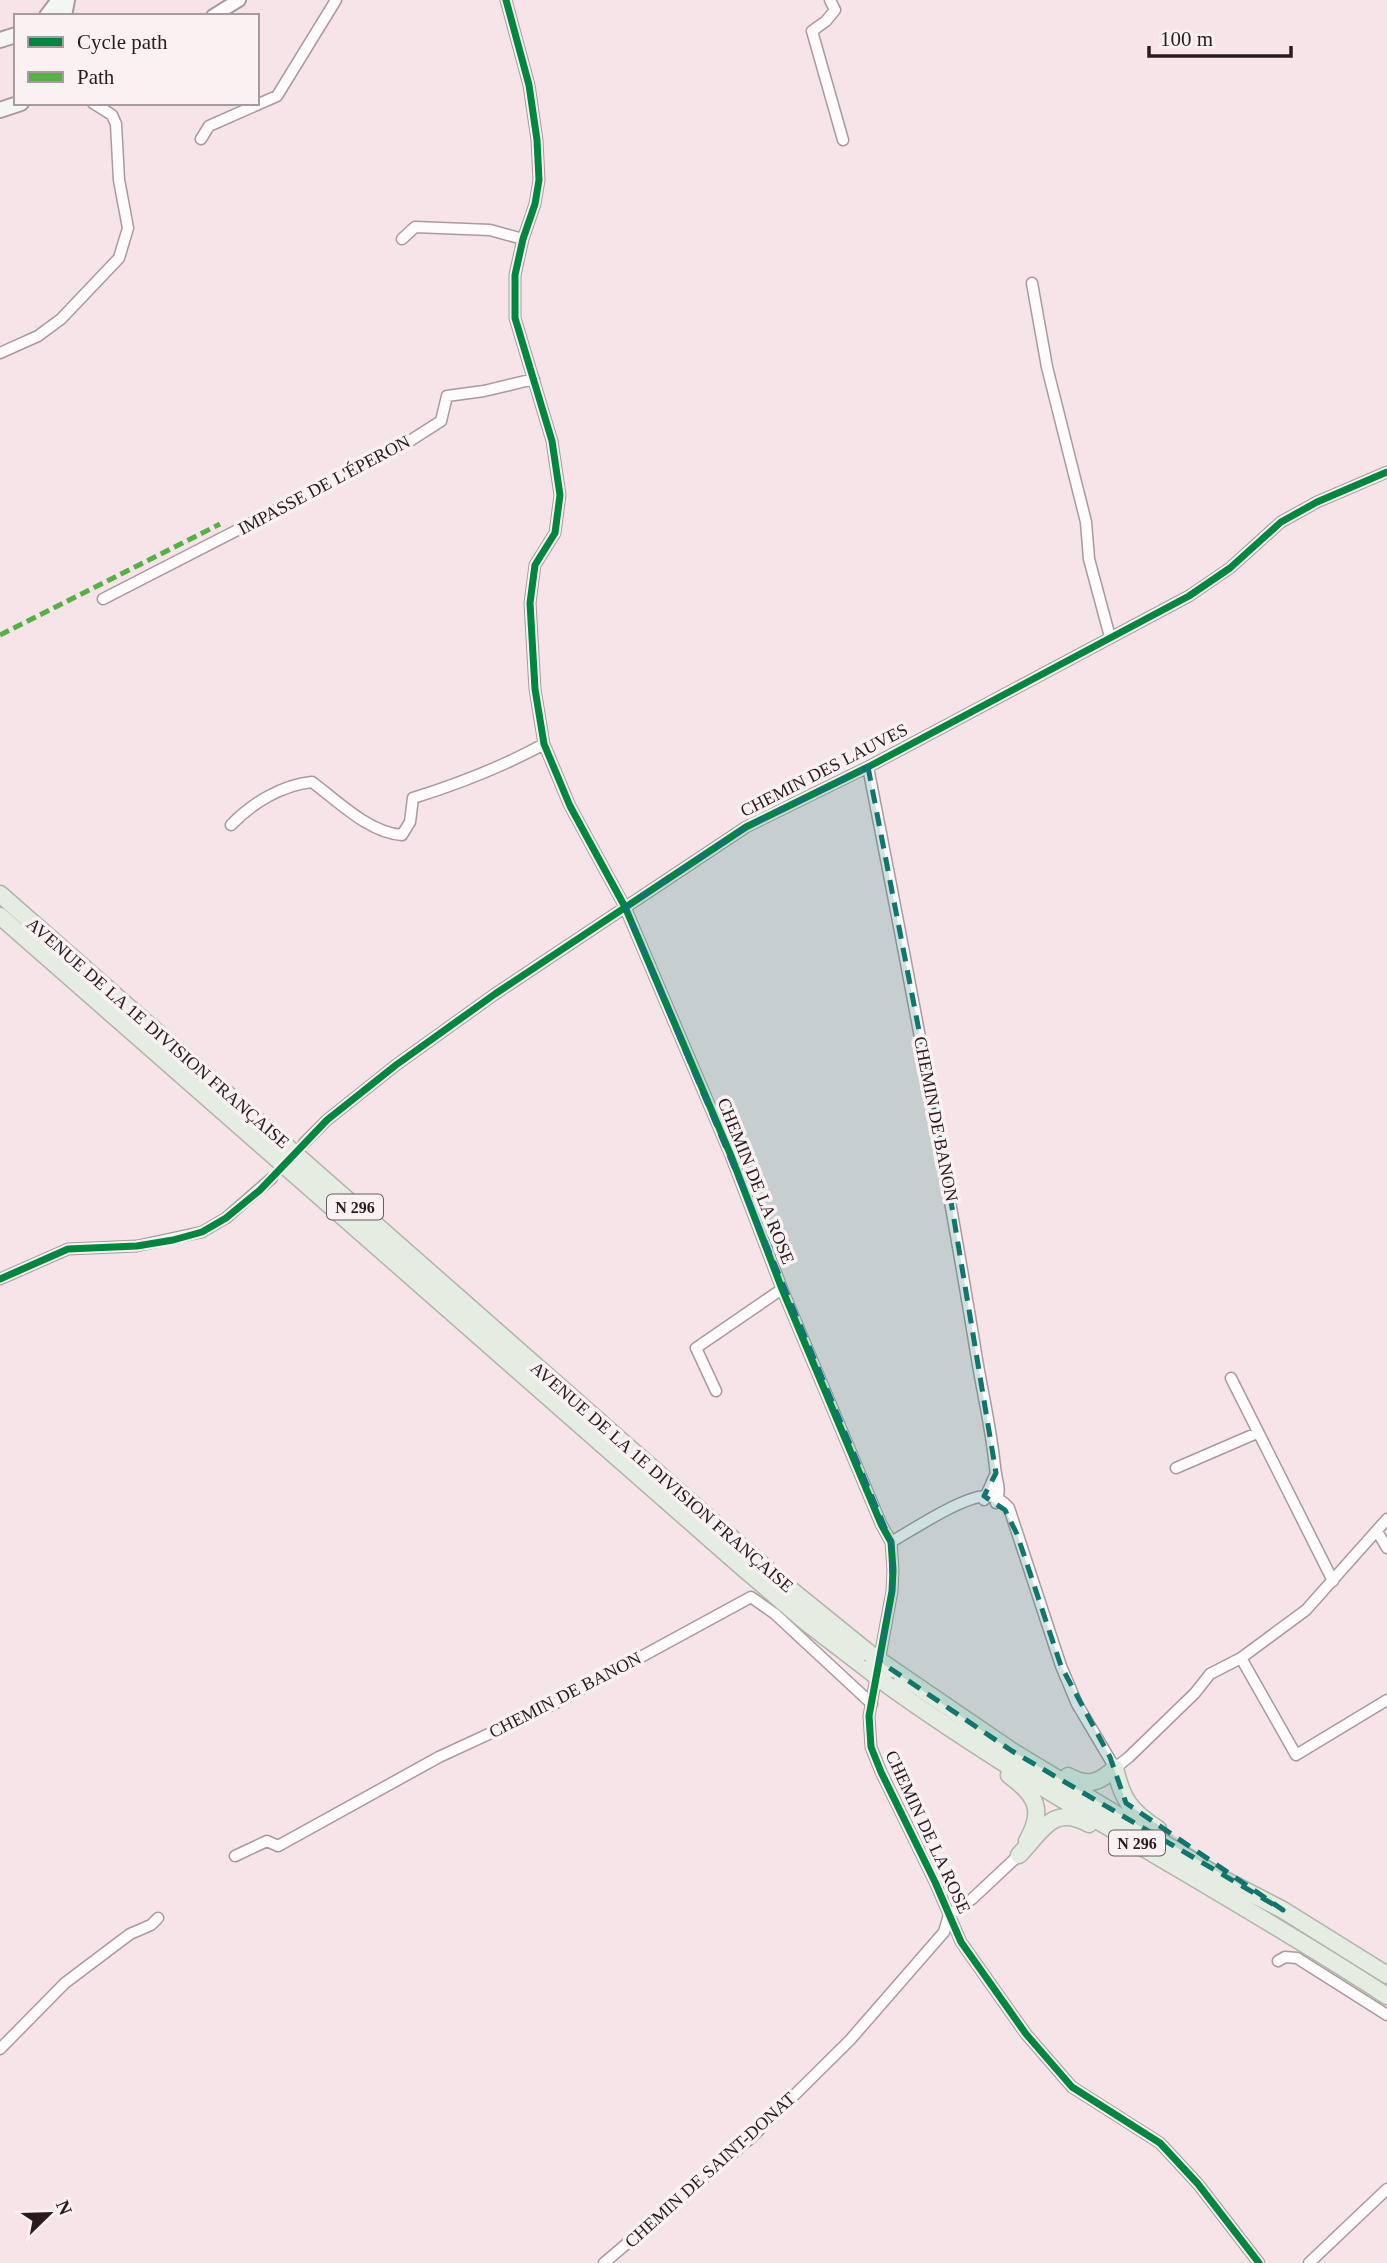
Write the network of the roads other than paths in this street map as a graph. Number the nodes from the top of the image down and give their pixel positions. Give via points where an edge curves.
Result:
1 (239, 0) edge
2 (336, 0) edge
3 (506, 0) edge
4 (831, 0) edge
5 (216, 14) edge
6 (259, 104) edge
7 (96, 105) edge
8 (257, 105) edge
9 (201, 139) dead end
10 (843, 140) dead end
11 (401, 239) dead end
12 (523, 239) junction
13 (1032, 283) dead end
14 (0, 353) edge
15 (534, 379) junction
16 (1387, 472) edge
17 (103, 599) dead end
18 (1110, 637) junction
19 (544, 744) junction
20 (868, 767) junction
21 (232, 825) dead end
22 (0, 894) edge
23 (625, 907) junction
24 (0, 916) edge
25 (304, 1143) dead end
26 (272, 1178) dead end
27 (0, 1279) edge
28 (782, 1289) junction
29 (1230, 1378) dead end
30 (716, 1391) dead end
31 (1257, 1433) junction
32 (1176, 1468) dead end
33 (996, 1473) junction
34 (984, 1498) junction
35 (997, 1501) junction
36 (1387, 1519) edge
37 (1377, 1531) junction
38 (891, 1542) junction
39 (1387, 1548) edge
40 (1333, 1581) junction
41 (868, 1657) junction
42 (1241, 1658) junction
43 (892, 1667) junction
44 (1387, 1700) edge
45 (872, 1704) junction
46 (922, 1710) junction
47 (1115, 1768) junction
48 (1019, 1855) junction
49 (235, 1856) dead end
50 (1283, 1910) junction
51 (949, 1915) junction
52 (158, 1918) dead end
53 (1305, 1944) junction
54 (1278, 1961) dead end
55 (1387, 1975) edge
56 (1387, 1996) edge
57 (1387, 2015) edge
58 (0, 2049) edge
59 (1387, 2189) edge
60 (604, 2263) edge
61 (1259, 2263) edge
62 (1309, 2263) edge

1 - 5 street
2 - 6 street via 277,96
3 - 12 street, CHEMIN DE LA ROSE via 529,85 537,140 539,180
4 - 10 street via 835,10 812,31
7 - 14 street via 112,115 116,124 128,228 118,258 61,319 38,336
8 - 9 street via 209,126
11 - 12 street via 415,227 490,230
12 - 15 street, CHEMIN DE LA ROSE via 515,275 515,318
13 - 18 street via 1047,367 1086,522 1088,559
15 - 17 street, IMPASSE DE L'ÉPERON via 447,396 441,421 405,444
15 - 19 street, CHEMIN DE LA ROSE via 552,441 560,495 555,533 536,565 530,603 535,689
16 - 18 street, CHEMIN DES LAUVES via 1281,522 1211,582
18 - 20 street, CHEMIN DES LAUVES
19 - 21 street via 449,788 413,799 410,822 402,835 387,834 312,782 277,792
19 - 23 street, CHEMIN DE LA ROSE via 570,806
20 - 23 street, CHEMIN DES LAUVES via 746,827
20 - 33 street, CHEMIN DE BANON via 945,1165
22 - 41 highway, AVENUE DE LA 1E DIVISION FRANÇAISE / N 296
23 - 25 street, CHEMIN DES LAUVES via 396,1065
23 - 28 street, CHEMIN DE LA ROSE
24 - 41 highway, AVENUE DE LA 1E DIVISION FRANÇAISE / N 296 via 763,1586
26 - 27 street via 226,1218 202,1232 137,1246 68,1249
28 - 30 street via 696,1348
28 - 38 street, CHEMIN DE LA ROSE
29 - 31 street
31 - 32 street
31 - 40 street
33 - 34 street
33 - 35 street, CHEMIN DE BANON
34 - 35 street
34 - 38 street via 939,1515
35 - 47 street via 1009,1508 1077,1704
36 - 37 street
37 - 39 street
37 - 40 street
38 - 45 street, CHEMIN DE LA ROSE via 892,1591
40 - 42 street via 1306,1610
41 - 43 highway, AVENUE DE LA 1E DIVISION FRANÇAISE / N 296, bridge
41 - 46 highway, AVENUE DE LA 1E DIVISION FRANÇAISE / N 296, bridge via 889,1686
42 - 44 street via 1296,1755
42 - 47 street via 1210,1674
43 - 47 highway via 1079,1782 1097,1782
43 - 50 highway, AVENUE DE LA 1E DIVISION FRANÇAISE / N 296 via 1012,1751 1223,1879
45 - 49 street, CHEMIN DE BANON via 751,1597 558,1702 439,1757 308,1831 278,1846 267,1841
45 - 51 street, CHEMIN DE LA ROSE via 871,1746
46 - 48 highway via 1031,1795 1035,1826
46 - 53 highway, AVENUE DE LA 1E DIVISION FRANÇAISE / N 296
47 - 50 highway via 1121,1792 1135,1811
48 - 51 street
48 - 53 highway via 1056,1818 1069,1815
50 - 55 highway, AVENUE DE LA 1E DIVISION FRANÇAISE / N 296
51 - 60 street, CHEMIN DE SAINT-DONAT via 944,1932 850,2040 753,2136
51 - 61 street, CHEMIN DE LA ROSE via 961,1942 1022,2029 1072,2087 1160,2143
52 - 58 street via 65,1983
53 - 56 highway, AVENUE DE LA 1E DIVISION FRANÇAISE / N 296
54 - 57 street via 1297,1958
59 - 62 street

